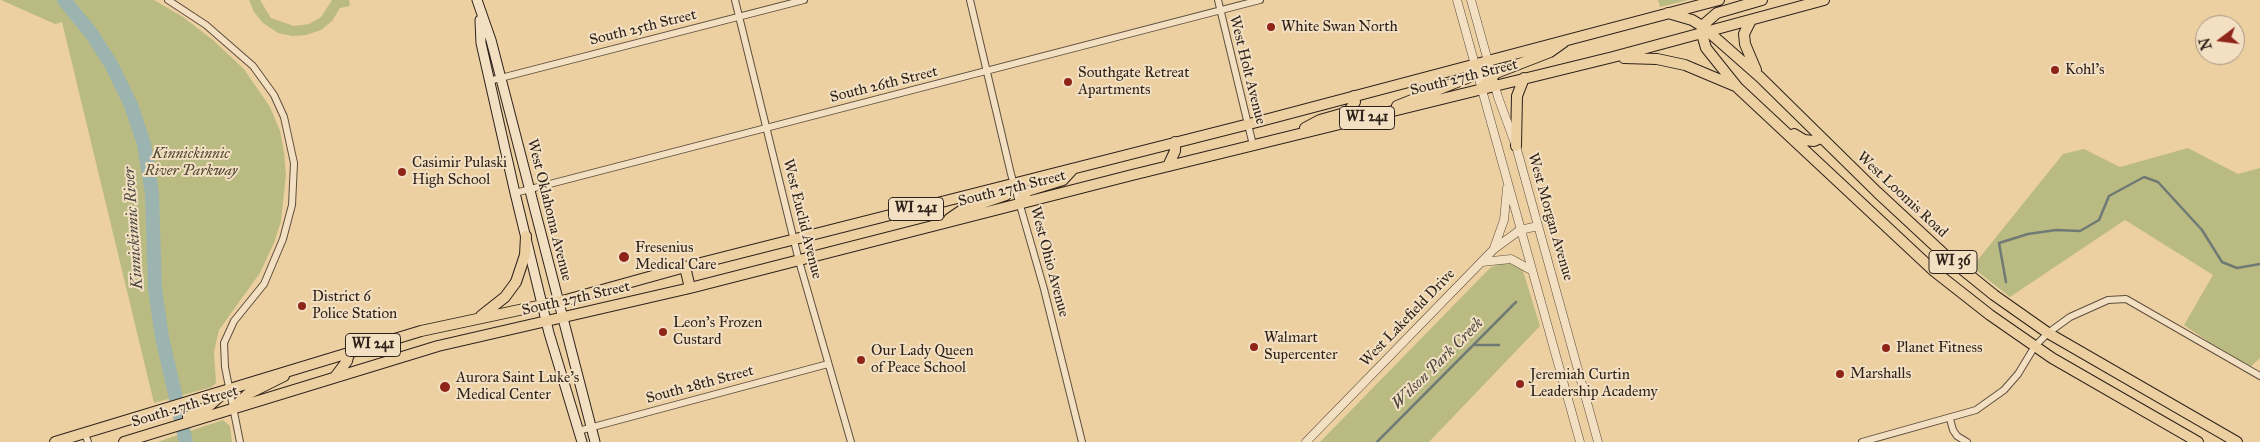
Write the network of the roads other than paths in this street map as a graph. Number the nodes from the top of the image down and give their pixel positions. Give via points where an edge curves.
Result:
1 (168, 0) edge
2 (477, 0) edge
3 (735, 0) edge
4 (804, 0) edge
5 (970, 0) edge
6 (1218, 0) edge
7 (1260, 0) edge
8 (1457, 0) edge
9 (1471, 0) edge
10 (1719, 0) edge
11 (1762, 0) edge
12 (1824, 0) edge
13 (1220, 11) junction
14 (1667, 13) junction
15 (480, 14) junction
16 (739, 17) junction
17 (1751, 20) junction
18 (1704, 31) junction
19 (1569, 38) junction
20 (1613, 58) junction
21 (1488, 60) junction
22 (1475, 68) junction
23 (987, 71) junction
24 (1760, 77) junction
25 (1524, 78) junction
26 (501, 79) junction
27 (1494, 81) junction
28 (489, 82) junction
29 (1738, 88) junction
30 (1480, 89) junction
31 (1354, 96) junction
32 (1375, 116) junction
33 (1247, 124) junction
34 (1780, 126) junction
35 (766, 128) junction
36 (1291, 136) junction
37 (1821, 138) junction
38 (1175, 142) junction
39 (1253, 145) junction
40 (1516, 146) junction
41 (1168, 166) junction
42 (1073, 168) junction
43 (1507, 181) junction
44 (1014, 184) junction
45 (531, 190) junction
46 (1877, 192) junction
47 (515, 193) junction
48 (1020, 203) junction
49 (1875, 217) junction
50 (946, 222) junction
51 (1538, 226) junction
52 (1520, 230) junction
53 (526, 236) junction
54 (794, 240) junction
55 (1494, 249) junction
56 (799, 261) junction
57 (1482, 262) junction
58 (685, 267) junction
59 (1532, 270) junction
60 (690, 288) junction
61 (557, 302) junction
62 (542, 305) junction
63 (478, 318) junction
64 (561, 318) junction
65 (546, 321) junction
66 (2048, 333) junction
67 (2036, 346) junction
68 (349, 352) junction
69 (2088, 356) junction
70 (828, 364) junction
71 (298, 368) junction
72 (2078, 372) junction
73 (2260, 376) edge
74 (335, 377) junction
75 (580, 386) junction
76 (230, 388) junction
77 (566, 390) junction
78 (234, 407) junction
79 (207, 412) junction
80 (1950, 419) junction
81 (592, 427) junction
82 (578, 431) junction
83 (87, 438) edge
84 (55, 442) edge
85 (124, 442) edge
86 (240, 442) edge
87 (582, 442) edge
88 (595, 442) edge
89 (851, 442) edge
90 (1082, 442) edge
91 (1306, 442) edge
92 (1580, 442) edge
93 (1598, 442) edge
94 (1862, 442) edge
95 (1967, 442) edge
96 (2198, 442) edge
97 (2237, 442) edge

1 - 76 street via 206,25 253,66 274,95 284,117 294,163 292,205 283,239 264,284 234,321 224,343
2 - 15 main road, West Oklahoma Avenue
3 - 16 street, West Euclid Avenue
4 - 16 street, South 25th Street
5 - 23 street, West Ohio Avenue
6 - 13 street, West Holt Avenue
7 - 13 street, South 26th Street
8 - 22 street, West Morgan Avenue
9 - 21 street, West Morgan Avenue
10 - 14 main road, South 27th Street
11 - 18 main road via 1718,13
12 - 17 main road, South 27th Street
13 - 23 street, South 26th Street
13 - 33 street, West Holt Avenue
14 - 18 main road, West Loomis Road / WI 36 via 1692,20
14 - 19 main road, South 27th Street
15 - 26 main road, West Oklahoma Avenue
15 - 28 main road, West Oklahoma Avenue via 481,43
16 - 26 street, South 25th Street
16 - 35 street, West Euclid Avenue
17 - 18 main road, South 27th Street
17 - 24 main road via 1744,34 1745,44
18 - 20 main road, South 27th Street
18 - 24 main road, West Loomis Road / WI 36
18 - 29 main road, WI 36 via 1706,48
19 - 21 main road, South 27th Street
19 - 27 main road via 1550,52
20 - 25 main road, South 27th Street
20 - 29 main road via 1657,59 1685,65
21 - 22 main road
21 - 27 street, West Morgan Avenue
22 - 30 street, West Morgan Avenue
22 - 31 main road, South 27th Street / WI 241
22 - 32 main road
23 - 35 street, South 26th Street
23 - 44 street, West Ohio Avenue
24 - 37 main road, West Loomis Road / WI 36
25 - 27 main road, South 27th Street
25 - 40 main road via 1517,96
26 - 28 street, South 25th Street
26 - 45 main road, West Oklahoma Avenue
27 - 30 main road
27 - 40 street, West Morgan Avenue
28 - 47 main road, West Oklahoma Avenue
29 - 34 main road, WI 36
30 - 32 main road, South 27th Street / WI 241
30 - 43 street, West Morgan Avenue
31 - 33 main road, South 27th Street / WI 241
31 - 36 main road via 1355,102 1348,112 1320,120
32 - 36 main road, South 27th Street / WI 241
33 - 38 main road, South 27th Street / WI 241
33 - 39 street, West Holt Avenue
34 - 37 main road via 1804,140
34 - 49 main road, WI 36
35 - 45 street, South 26th Street
35 - 54 street, West Euclid Avenue
36 - 39 main road, South 27th Street / WI 241
37 - 46 main road, West Loomis Road / WI 36
38 - 41 main road
38 - 42 main road, South 27th Street / WI 241
39 - 41 main road, South 27th Street / WI 241
40 - 51 street, West Morgan Avenue
41 - 48 main road, South 27th Street / WI 241
42 - 44 main road, South 27th Street / WI 241
42 - 48 main road via 1063,180 1027,191
43 - 52 street, West Morgan Avenue
43 - 55 street via 1504,220
44 - 48 street, West Ohio Avenue
44 - 50 main road via 1006,196 962,210
44 - 54 main road, South 27th Street / WI 241
45 - 47 street, South 26th Street
45 - 61 main road, West Oklahoma Avenue
46 - 49 main road
46 - 66 main road, West Loomis Road / WI 36 via 1947,257
47 - 53 main road, West Oklahoma Avenue
48 - 50 main road, South 27th Street / WI 241
48 - 90 street, West Ohio Avenue
49 - 67 main road, WI 36 via 1934,271
50 - 56 main road, South 27th Street / WI 241
51 - 52 street, West Lakefield Drive
51 - 93 street, West Morgan Avenue
52 - 55 street, West Lakefield Drive
52 - 59 street, West Morgan Avenue
53 - 62 main road, West Oklahoma Avenue
53 - 63 main road via 525,255 516,282 505,297
54 - 56 street, West Euclid Avenue
54 - 58 main road, South 27th Street / WI 241
55 - 57 street, West Lakefield Drive
56 - 60 main road, South 27th Street / WI 241
56 - 70 street, West Euclid Avenue
57 - 59 street via 1511,259
57 - 91 street, West Lakefield Drive
58 - 60 main road
58 - 61 main road, South 27th Street / WI 241
59 - 92 street, West Morgan Avenue
60 - 64 main road, South 27th Street / WI 241
61 - 62 main road, South 27th Street / WI 241
61 - 64 main road, West Oklahoma Avenue
62 - 63 main road, South 27th Street / WI 241
62 - 65 main road, West Oklahoma Avenue
63 - 68 main road, South 27th Street / WI 241
64 - 65 main road, South 27th Street / WI 241
64 - 75 main road, West Oklahoma Avenue
65 - 74 main road, South 27th Street / WI 241 via 438,346
65 - 77 main road, West Oklahoma Avenue
66 - 67 street
66 - 69 main road, West Loomis Road / WI 36
66 - 73 street via 2070,317 2108,300 2126,299
67 - 72 main road, WI 36
67 - 80 street via 2018,374 1991,402
68 - 71 main road, South 27th Street / WI 241
68 - 74 main road via 347,361
69 - 72 main road
69 - 97 main road, West Loomis Road / WI 36
70 - 81 street, South 28th Street
70 - 89 street, West Euclid Avenue
71 - 76 main road, South 27th Street / WI 241
71 - 78 main road via 248,394
72 - 96 main road, WI 36
74 - 78 main road, South 27th Street / WI 241
75 - 77 main road
75 - 81 main road, West Oklahoma Avenue
76 - 78 street
76 - 79 main road
76 - 83 main road, South 27th Street / WI 241 via 148,414
77 - 82 main road, West Oklahoma Avenue
78 - 79 main road, South 27th Street / WI 241
78 - 86 street
79 - 85 main road, South 27th Street / WI 241
80 - 94 street
80 - 95 street via 1957,436
81 - 82 street, South 28th Street
81 - 88 main road, West Oklahoma Avenue
82 - 87 main road, West Oklahoma Avenue
83 - 84 main road, South 27th Street / WI 241

